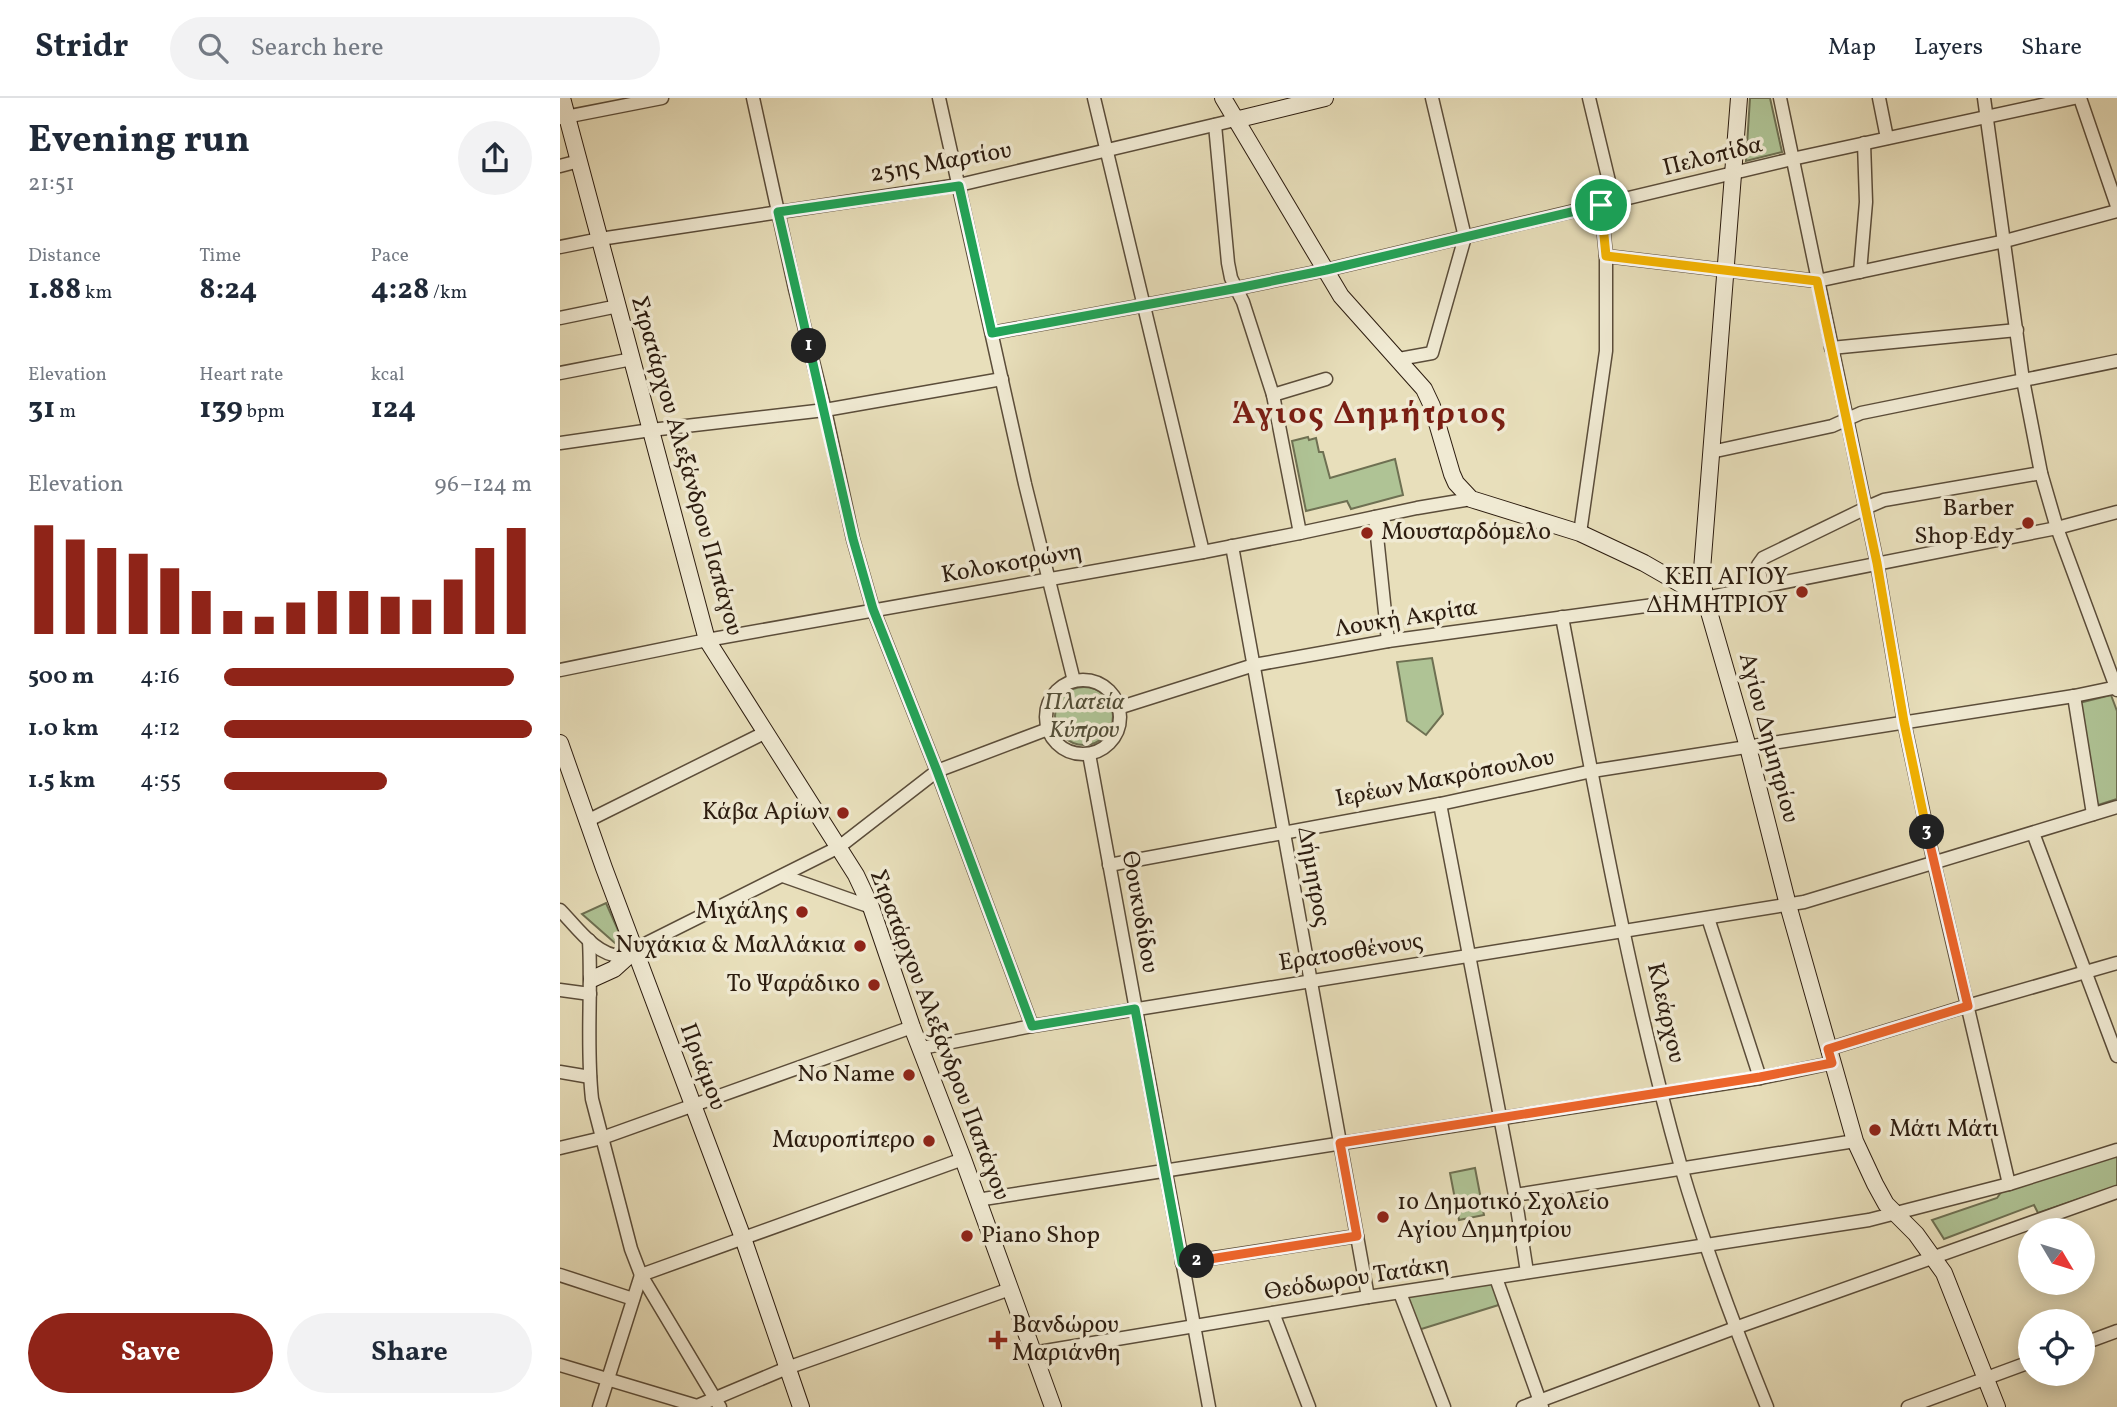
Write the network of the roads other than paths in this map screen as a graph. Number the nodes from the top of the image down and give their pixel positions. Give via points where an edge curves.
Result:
1 (562, 98) edge
2 (662, 98) edge
3 (753, 98) edge
4 (939, 98) edge
5 (1094, 98) edge
6 (1223, 98) edge
7 (1325, 98) edge
8 (1432, 98) edge
9 (1589, 98) edge
10 (1739, 98) edge
11 (1780, 98) edge
12 (1879, 98) edge
13 (1984, 98) edge
14 (2074, 98) edge
15 (2080, 98) edge
16 (564, 117) edge
17 (1987, 117) junction
18 (1236, 120) junction
19 (1215, 125) junction
20 (1887, 138) junction
21 (1864, 143) junction
22 (1107, 152) junction
23 (2101, 156) junction
24 (1792, 159) junction
25 (2117, 160) edge
26 (579, 161) junction
27 (560, 166) edge
28 (1735, 173) junction
29 (959, 186) junction
30 (1608, 204) junction
31 (2117, 209) edge
32 (778, 212) junction
33 (1465, 237) junction
34 (600, 239) junction
35 (2005, 241) junction
36 (560, 247) edge
37 (1606, 256) junction
38 (1726, 269) junction
39 (1326, 270) junction
40 (1860, 272) junction
41 (1817, 281) junction
42 (1238, 288) junction
43 (618, 306) junction
44 (1143, 306) junction
45 (560, 318) edge
46 (2017, 330) junction
47 (992, 333) junction
48 (1831, 348) junction
49 (632, 359) junction
50 (1399, 359) junction
51 (2117, 361) edge
52 (560, 373) edge
53 (1002, 379) junction
54 (1326, 379) dead end
55 (2024, 380) junction
56 (1273, 395) junction
57 (825, 410) junction
58 (1847, 419) junction
59 (651, 430) junction
60 (560, 443) edge
61 (1711, 452) junction
62 (2041, 473) junction
63 (1471, 499) junction
64 (1865, 509) junction
65 (2117, 512) edge
66 (1375, 517) junction
67 (2057, 528) junction
68 (1300, 533) junction
69 (1580, 533) junction
70 (1232, 546) junction
71 (1203, 552) junction
72 (1877, 563) junction
73 (1048, 579) junction
74 (1762, 585) junction
75 (1705, 597) junction
76 (873, 609) junction
77 (1562, 617) junction
78 (707, 640) junction
79 (1388, 641) junction
80 (1254, 665) junction
81 (560, 670) edge
82 (1074, 681) junction
83 (2117, 688) edge
84 (2074, 696) junction
85 (1118, 708) junction
86 (1904, 722) junction
87 (1048, 729) junction
88 (764, 733) junction
89 (560, 743) edge
90 (1748, 747) junction
91 (1088, 754) junction
92 (937, 771) junction
93 (1592, 771) junction
94 (1440, 804) junction
95 (2117, 807) edge
96 (2093, 814) junction
97 (587, 821) junction
98 (1284, 832) junction
99 (2033, 833) junction
100 (839, 847) junction
101 (1934, 863) junction
102 (1109, 865) junction
103 (783, 876) junction
104 (1788, 905) junction
105 (872, 907) junction
106 (560, 910) edge
107 (1708, 918) junction
108 (1625, 931) junction
109 (589, 940) junction
110 (635, 950) junction
111 (1469, 956) junction
112 (2117, 963) edge
113 (2086, 972) junction
114 (1311, 981) junction
115 (591, 986) junction
116 (560, 990) edge
117 (1968, 1006) junction
118 (1135, 1009) junction
119 (1032, 1026) junction
120 (912, 1027) junction
121 (922, 1048) junction
122 (1830, 1056) junction
123 (2117, 1056) edge
124 (560, 1072) edge
125 (590, 1077) junction
126 (1760, 1077) junction
127 (1661, 1093) junction
128 (692, 1106) junction
129 (1500, 1118) junction
130 (602, 1138) junction
131 (1855, 1141) junction
132 (1340, 1143) junction
133 (560, 1148) edge
134 (2117, 1150) edge
135 (963, 1159) junction
136 (1165, 1170) junction
137 (1682, 1170) junction
138 (2009, 1184) junction
139 (1515, 1195) junction
140 (2116, 1196) edge
141 (977, 1200) junction
142 (1895, 1213) junction
143 (1357, 1236) junction
144 (743, 1238) junction
145 (1706, 1245) junction
146 (1935, 1257) junction
147 (1182, 1263) junction
148 (1527, 1272) junction
149 (560, 1275) edge
150 (641, 1275) junction
151 (1496, 1278) junction
152 (1010, 1289) junction
153 (1400, 1293) junction
154 (1368, 1297) junction
155 (633, 1299) junction
156 (1273, 1313) junction
157 (1194, 1326) junction
158 (1735, 1328) junction
159 (2117, 1331) edge
160 (2095, 1339) edge
161 (1033, 1353) junction
162 (560, 1365) edge
163 (2018, 1367) edge
164 (787, 1368) junction
165 (1987, 1378) junction
166 (607, 1380) junction
167 (717, 1402) edge
168 (1541, 1404) edge
169 (599, 1407) edge
170 (801, 1407) edge
171 (1053, 1407) edge
172 (1209, 1407) edge
173 (1309, 1407) edge
174 (1444, 1407) edge
175 (1523, 1407) edge
176 (1768, 1407) edge
177 (1908, 1407) edge
178 (1997, 1407) edge

1 - 16 street, Στρατάρχου Αλεξάνδρου Παπάγου
2 - 16 street
3 - 32 street
4 - 29 street
5 - 22 street
6 - 18 street
7 - 18 street, 25ης Μαρτίου
8 - 33 street
9 - 30 street
10 - 28 street, Αγίου Δημητρίου
11 - 24 street
12 - 20 street
13 - 17 street
14 - 17 street, Πελοπίδα
15 - 23 street
16 - 26 street, Στρατάρχου Αλεξάνδρου Παπάγου
17 - 20 street, Πελοπίδα
17 - 35 street
18 - 19 street, 25ης Μαρτίου
18 - 39 street
19 - 22 street, 25ης Μαρτίου
19 - 42 street via 1228,263
20 - 21 street, Πελοπίδα
21 - 24 street, Πελοπίδα
21 - 40 street via 1866,202
22 - 29 street, 25ης Μαρτίου
22 - 44 street
23 - 25 street
23 - 31 street
24 - 28 street, Πελοπίδα
24 - 41 street
26 - 27 street
26 - 34 street, Στρατάρχου Αλεξάνδρου Παπάγου
28 - 30 street, Πελοπίδα
28 - 38 street, Αγίου Δημητρίου
29 - 32 street, 25ης Μαρτίου
29 - 47 street
30 - 33 street, Πελοπίδα
30 - 37 street
31 - 35 street
32 - 34 street, 25ης Μαρτίου
32 - 57 street
33 - 39 street, Πελοπίδα
33 - 50 street via 1432,354
34 - 36 street, 25ης Μαρτίου
34 - 43 street, Στρατάρχου Αλεξάνδρου Παπάγου
35 - 40 street
35 - 46 street
37 - 38 street
37 - 69 street via 1606,351
38 - 41 street
38 - 61 street, Αγίου Δημητρίου
39 - 42 street, Πελοπίδα
39 - 50 street via 1340,296
40 - 41 street
41 - 48 street
42 - 44 street, Πελοπίδα
42 - 56 street
43 - 45 street
43 - 49 street, Στρατάρχου Αλεξάνδρου Παπάγου
44 - 47 street, Πελοπίδα
44 - 71 street
46 - 48 street
46 - 55 street
47 - 53 street
48 - 58 street
49 - 52 street
49 - 59 street, Στρατάρχου Αλεξάνδρου Παπάγου
50 - 63 street via 1424,389 1452,474
51 - 55 street
53 - 57 street
53 - 73 street
54 - 56 street
55 - 58 street
55 - 62 street
56 - 68 street
57 - 59 street
57 - 76 street
58 - 61 street
58 - 64 street
59 - 60 street
59 - 78 street, Στρατάρχου Αλεξάνδρου Παπάγου
61 - 75 street, Αγίου Δημητρίου via 1702,570
62 - 64 street via 1884,500
62 - 67 street
63 - 66 street, Κολοκοτρώνη
63 - 69 street
64 - 72 street
64 - 74 street via 1763,558 1758,565
65 - 67 street, Λουκή Ακρίτα
66 - 68 street, Κολοκοτρώνη
66 - 79 street
67 - 72 street, Λουκή Ακρίτα
67 - 83 street
68 - 70 street, Κολοκοτρώνη
69 - 75 street
70 - 71 street, Κολοκοτρώνη
70 - 80 street, Δήμητρος
71 - 73 street, Κολοκοτρώνη
72 - 74 street, Λουκή Ακρίτα
72 - 86 street
73 - 76 street, Κολοκοτρώνη
73 - 82 street
74 - 75 street, Λουκή Ακρίτα
75 - 77 street, Λουκή Ακρίτα
75 - 90 street, Αγίου Δημητρίου
76 - 78 street, Κολοκοτρώνη
76 - 92 street
77 - 79 street, Λουκή Ακρίτα
77 - 93 street, Κλεάρχου
78 - 81 street, Κολοκοτρώνη
78 - 88 street, Στρατάρχου Αλεξάνδρου Παπάγου
79 - 80 street, Λουκή Ακρίτα
80 - 85 street, Λουκή Ακρίτα
80 - 98 street, Δήμητρος
82 - 85 street via 1102,686
82 - 87 street via 1051,699
83 - 84 street, Ιερέων Μακρόπουλου
84 - 86 street, Ιερέων Μακρόπουλου
84 - 96 street
85 - 91 street via 1119,724 1113,738
86 - 90 street, Ιερέων Μακρόπουλου
86 - 101 street
87 - 91 street via 1065,749
87 - 92 street
88 - 97 street
88 - 100 street, Στρατάρχου Αλεξάνδρου Παπάγου
89 - 97 street, Πριάμου
90 - 93 street, Ιερέων Μακρόπουλου
90 - 104 street, Αγίου Δημητρίου
91 - 102 street, Θουκυδίδου
92 - 100 street
92 - 119 street
93 - 94 street, Ιερέων Μακρόπουλου
93 - 108 street, Κλεάρχου
94 - 98 street, Ιερέων Μακρόπουλου
94 - 111 street
95 - 96 street, Ερατοσθένους
96 - 99 street, Ερατοσθένους
97 - 110 street, Πριάμου
98 - 102 street, Ιερέων Μακρόπουλου
98 - 114 street, Δήμητρος
99 - 101 street, Ερατοσθένους
99 - 113 street
100 - 103 street
100 - 105 street, Στρατάρχου Αλεξάνδρου Παπάγου
101 - 104 street, Ερατοσθένους
101 - 117 street
102 - 118 street, Θουκυδίδου
103 - 105 street
103 - 110 street
104 - 107 street, Ερατοσθένους
104 - 122 street, Αγίου Δημητρίου
105 - 120 street, Στρατάρχου Αλεξάνδρου Παπάγου
106 - 109 street
107 - 108 street, Ερατοσθένους
107 - 126 street
108 - 111 street, Ερατοσθένους
108 - 127 street, Κλεάρχου
109 - 110 street via 614,956
109 - 115 street
110 - 115 street
110 - 128 street, Πριάμου
111 - 114 street, Ερατοσθένους
111 - 129 street
112 - 113 street
113 - 117 street
113 - 123 street
114 - 118 street, Ερατοσθένους
114 - 132 street, Δήμητρος
115 - 116 street
115 - 125 street
117 - 122 street
117 - 138 street
118 - 119 street, Ερατοσθένους
118 - 136 street, Θουκυδίδου
119 - 121 street, Ερατοσθένους
120 - 121 street, Στρατάρχου Αλεξάνδρου Παπάγου
120 - 128 street
121 - 135 street, Στρατάρχου Αλεξάνδρου Παπάγου
122 - 126 street
122 - 131 street, Αγίου Δημητρίου
124 - 125 street
125 - 130 street
126 - 127 street
127 - 129 street
127 - 137 street, Κλεάρχου
128 - 130 street
128 - 144 street, Πριάμου
129 - 132 street
129 - 139 street
130 - 133 street
130 - 150 street
131 - 137 street
131 - 142 street, Αγίου Δημητρίου via 1874,1184
132 - 136 street
132 - 143 street, Δήμητρος
134 - 138 street, Θεόδωρου Τατάκη
135 - 141 street, Στρατάρχου Αλεξάνδρου Παπάγου
135 - 144 street
136 - 141 street
136 - 147 street, Θουκυδίδου
137 - 139 street
137 - 145 street, Κλεάρχου
138 - 142 street, Θεόδωρου Τατάκη
139 - 148 street
140 - 146 street
141 - 152 street, Στρατάρχου Αλεξάνδρου Παπάγου
142 - 145 street, Θεόδωρου Τατάκη
142 - 146 street, Αγίου Δημητρίου
143 - 147 street
143 - 154 street, Δήμητρος
144 - 150 street
144 - 164 street, Πριάμου
145 - 148 street, Θεόδωρου Τατάκη
145 - 158 street, Κλεάρχου
146 - 158 street
146 - 165 street, Αγίου Δημητρίου
147 - 157 street, Θουκυδίδου
148 - 151 street, Θεόδωρου Τατάκη
149 - 155 street
150 - 155 street
150 - 167 street
151 - 153 street, Θεόδωρου Τατάκη
151 - 168 street
152 - 161 street, Στρατάρχου Αλεξάνδρου Παπάγου
152 - 164 street
153 - 154 street, Θεόδωρου Τατάκη
153 - 174 street
154 - 156 street, Θεόδωρου Τατάκη
155 - 166 street
156 - 157 street, Θεόδωρου Τατάκη
156 - 173 street
157 - 161 street, Θεόδωρου Τατάκη
157 - 172 street, Θουκυδίδου
158 - 168 street
158 - 176 street, Κλεάρχου
159 - 160 street
161 - 171 street, Στρατάρχου Αλεξάνδρου Παπάγου
162 - 166 street
163 - 165 street
164 - 167 street
164 - 170 street, Πριάμου
165 - 177 street
165 - 178 street, Αγίου Δημητρίου
166 - 167 street via 697,1406
166 - 169 street
168 - 175 street

